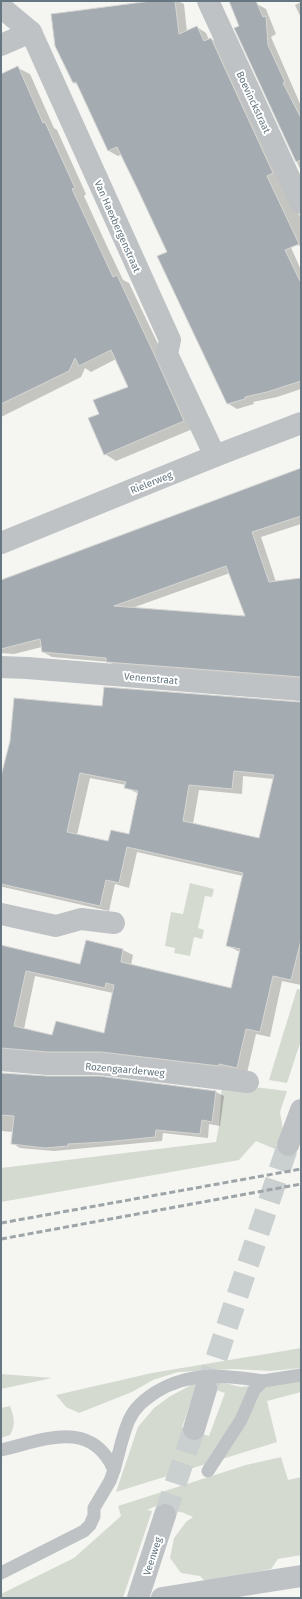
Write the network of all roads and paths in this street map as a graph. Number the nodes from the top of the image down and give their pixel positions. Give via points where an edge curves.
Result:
1 (208, 1) edge
2 (1, 7) edge
3 (31, 32) junction
4 (1, 45) edge
5 (301, 203) edge
6 (301, 423) edge
7 (215, 456) junction
8 (1, 543) edge
9 (1, 667) edge
10 (301, 690) edge
11 (1, 914) edge
12 (114, 922) dead end
13 (1, 1060) edge
14 (248, 1082) dead end
15 (301, 1110) edge
16 (288, 1145) tunnel mouth
17 (301, 1374) edge
18 (263, 1381) junction
19 (206, 1389) tunnel mouth
20 (194, 1429) tunnel mouth
21 (1, 1450) edge
22 (114, 1470) junction
23 (208, 1471) dead end
24 (165, 1515) tunnel mouth
25 (1, 1574) edge
26 (301, 1576) edge
27 (138, 1598) edge
28 (162, 1598) edge

1 - 5 street, Boevinckstraat
2 - 3 street, Van Haexbergenstraat
3 - 4 street
3 - 7 street, Van Haexbergenstraat via 170,340 167,354
6 - 7 street, Rielerweg
7 - 8 street, Rielerweg
9 - 10 street, Venenstraat
11 - 12 street via 56,926 81,919
13 - 14 street, Rozengaarderweg via 47,1064 100,1064
15 - 16 street
17 - 18 lane
18 - 22 lane via 230,1376 204,1376 182,1380 162,1388 141,1401 129,1421
18 - 23 lane via 254,1390 241,1420
19 - 20 street
21 - 22 lane via 67,1436 84,1438 108,1457
22 - 25 lane via 110,1482 94,1508 94,1516 84,1531
24 - 27 street, Veenweg
26 - 28 street

